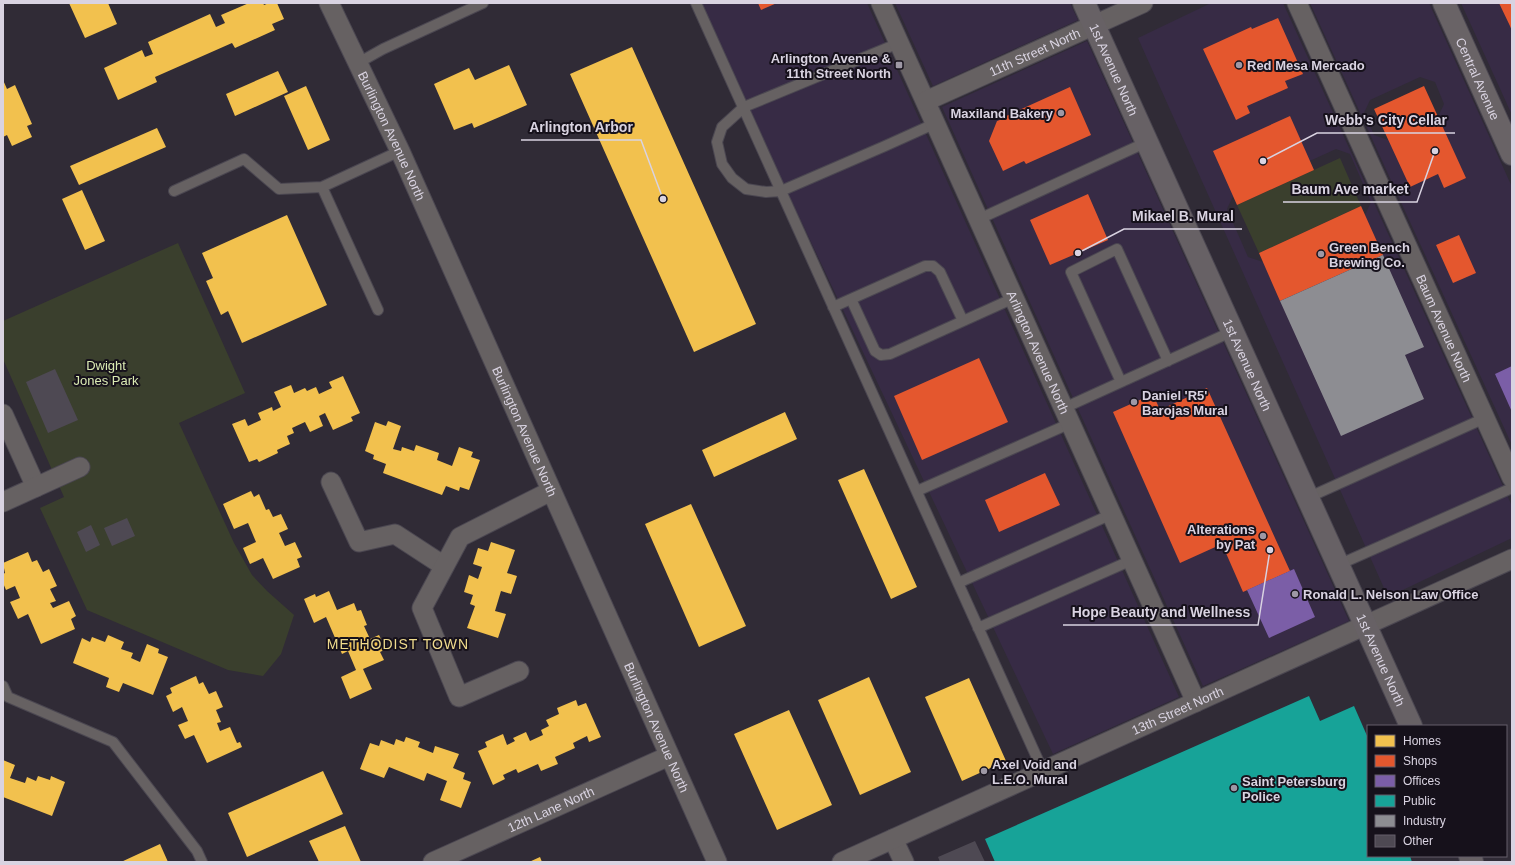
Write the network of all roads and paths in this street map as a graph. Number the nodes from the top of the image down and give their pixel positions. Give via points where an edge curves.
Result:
1 (329, 3) edge
2 (483, 3) edge
3 (696, 3) edge
4 (881, 3) edge
5 (1084, 3) edge
6 (1143, 3) edge
7 (1297, 3) edge
8 (1444, 3) edge
9 (1094, 25) junction
10 (899, 43) junction
11 (358, 63) junction
12 (926, 101) junction
13 (744, 107) junction
14 (936, 123) junction
15 (1147, 142) junction
16 (400, 151) junction
17 (1512, 154) edge
18 (322, 187) junction
19 (174, 191) dead end
20 (781, 191) junction
21 (979, 219) junction
22 (1014, 298) junction
23 (851, 299) junction
24 (833, 307) junction
25 (378, 310) dead end
26 (963, 321) junction
27 (1233, 331) junction
28 (1168, 361) junction
29 (1121, 382) junction
30 (3, 414) edge
31 (1067, 416) junction
32 (1485, 418) junction
33 (80, 467) dead end
34 (1512, 478) edge
35 (331, 482) dead end
36 (36, 487) junction
37 (1512, 488) edge
38 (551, 491) junction
39 (916, 491) junction
40 (1307, 498) junction
41 (3, 502) edge
42 (1112, 514) junction
43 (1512, 559) edge
44 (1132, 560) junction
45 (1338, 565) junction
46 (444, 566) junction
47 (958, 583) junction
48 (1365, 626) junction
49 (978, 628) junction
50 (519, 671) dead end
51 (3, 686) edge
52 (1196, 702) junction
53 (1411, 725) edge
54 (669, 756) junction
55 (1043, 771) junction
56 (893, 839) junction
57 (202, 862) edge
58 (433, 862) edge
59 (717, 862) edge
60 (842, 862) edge
61 (904, 862) edge

1 - 11 street, Burlington Avenue North
2 - 11 lane
3 - 13 lane
4 - 10 street, Arlington Avenue North
5 - 9 main road, 1st Avenue North
6 - 9 street, 11th Street North
7 - 32 street, Baum Avenue North
8 - 17 street, Central Avenue
9 - 12 street, 11th Street North
9 - 15 main road, 1st Avenue North
10 - 12 street, Arlington Avenue North
10 - 13 lane
11 - 16 street, Burlington Avenue North
12 - 14 street, Arlington Avenue North
13 - 20 lane
13 - 20 lane via 722,127 717,142 722,164 732,178 746,189
14 - 20 lane
14 - 21 street, Arlington Avenue North
15 - 21 lane
15 - 27 main road, 1st Avenue North
16 - 18 lane
16 - 38 street, Burlington Avenue North
18 - 19 lane via 279,189 244,159
18 - 25 lane
20 - 24 lane
21 - 22 street, Arlington Avenue North
22 - 26 lane
22 - 31 street, Arlington Avenue North
23 - 24 lane
23 - 26 lane via 925,266 933,266 940,272
23 - 26 lane via 875,351 881,355 890,354
24 - 39 lane
27 - 28 lane
27 - 40 main road, 1st Avenue North
28 - 29 lane
28 - 29 lane via 1117,249 1071,272
29 - 31 lane
30 - 36 street
31 - 39 lane
31 - 42 street, Arlington Avenue North
32 - 34 street, Baum Avenue North
32 - 40 lane
33 - 36 street
35 - 46 street via 359,542 396,534
36 - 41 street
37 - 45 lane
38 - 46 street via 460,537
38 - 54 street, Burlington Avenue North
39 - 47 lane
40 - 45 main road, 1st Avenue North
42 - 44 street, Arlington Avenue North
42 - 47 lane
43 - 48 street, 13th Street North
44 - 49 lane
44 - 52 street, Arlington Avenue North
45 - 48 main road, 1st Avenue North
46 - 50 street via 422,608 459,697
47 - 49 lane
48 - 52 street, 13th Street North
48 - 53 main road, 1st Avenue North
49 - 55 lane
51 - 57 lane via 8,696 112,742 197,851
52 - 55 street, 13th Street North
54 - 58 street, 12th Lane North
54 - 59 street, Burlington Avenue North
55 - 56 street, 13th Street North
56 - 60 street, 13th Street North
56 - 61 street

